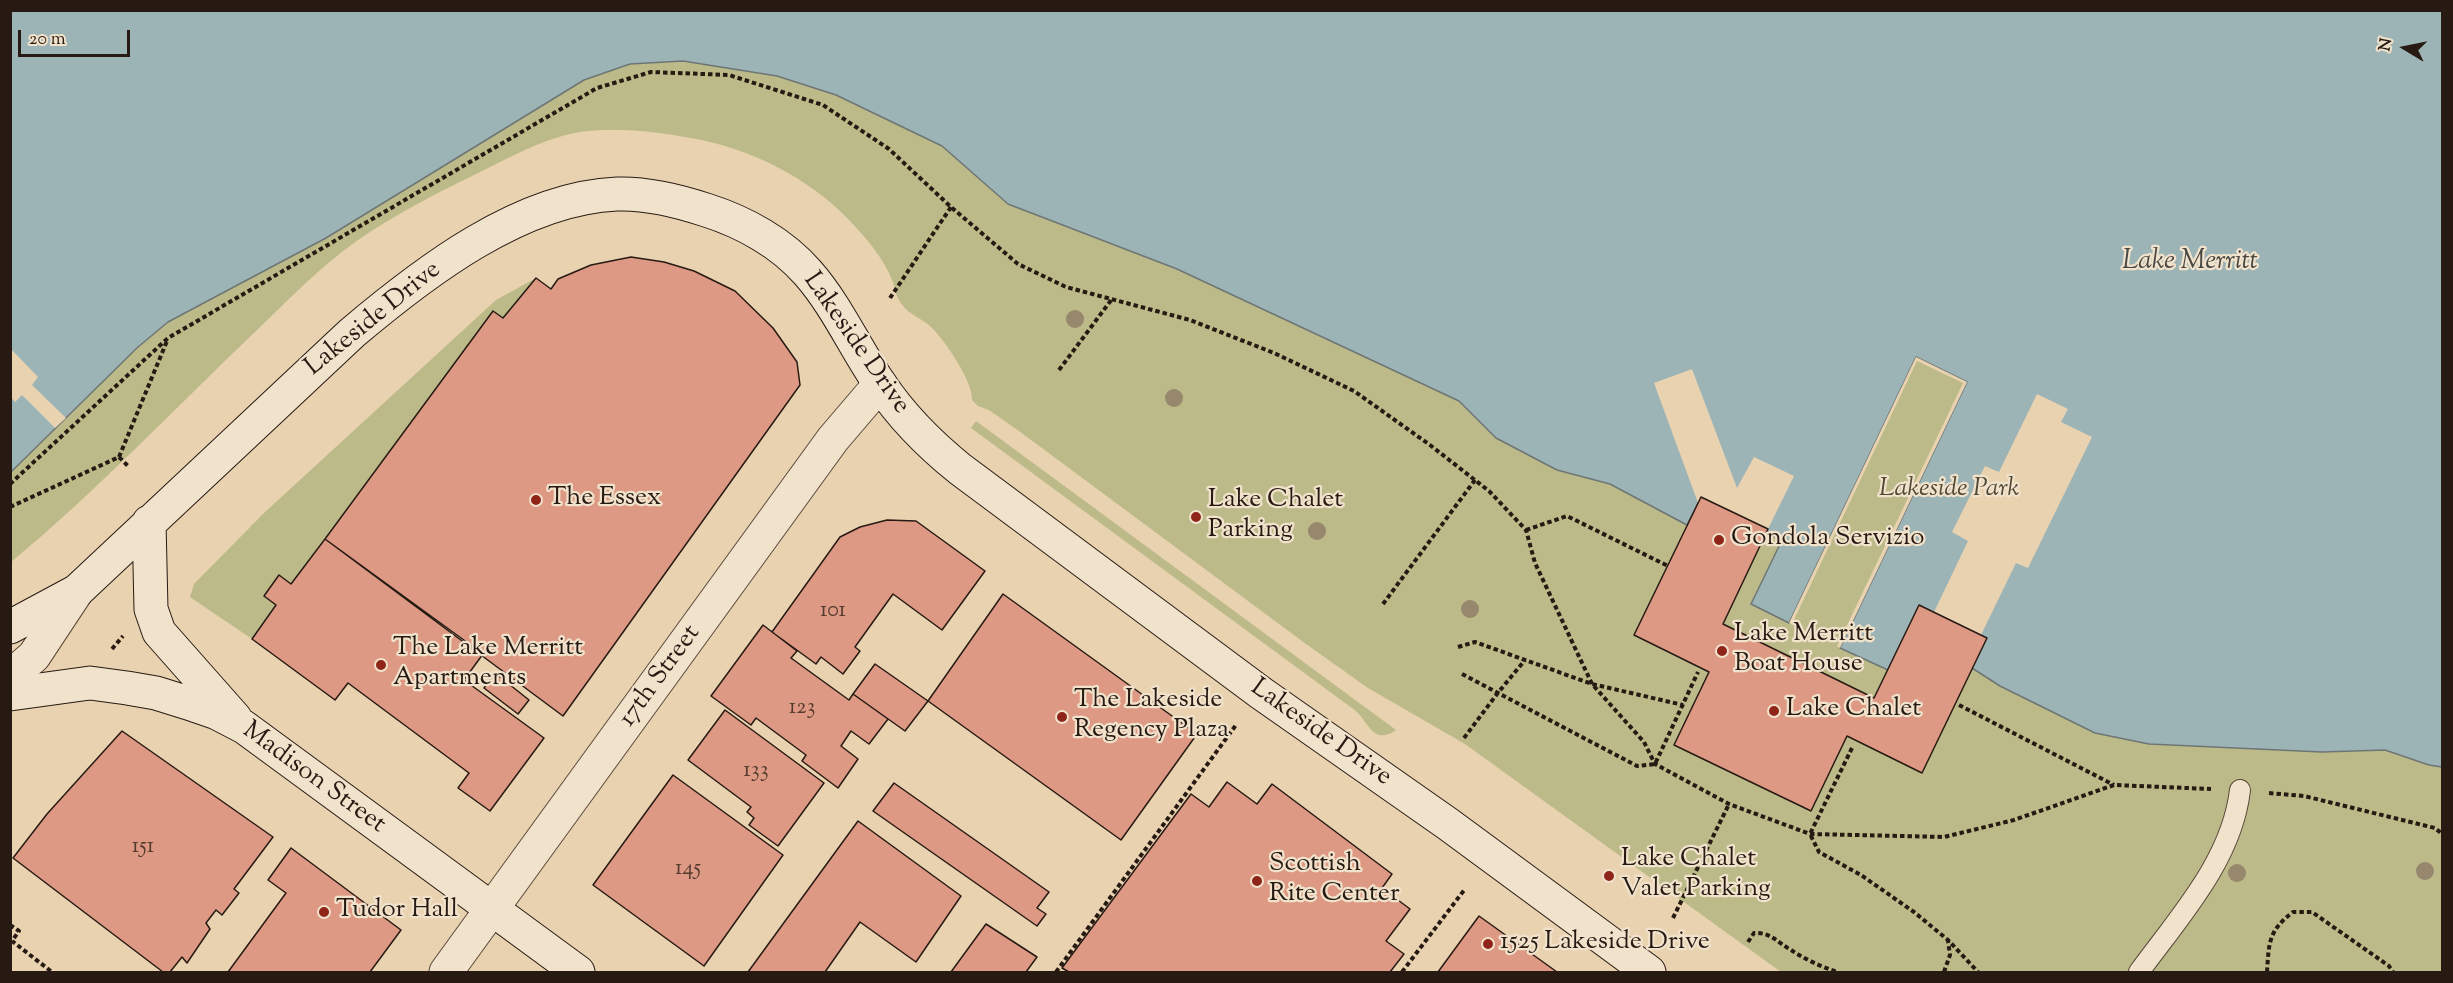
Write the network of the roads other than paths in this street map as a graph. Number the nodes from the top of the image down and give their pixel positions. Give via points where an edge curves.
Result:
1 (880, 384) junction
2 (149, 522) junction
3 (77, 591) junction
4 (10, 627) edge
5 (10, 677) edge
6 (10, 694) edge
7 (244, 727) junction
8 (2240, 790) road end
9 (492, 910) junction
10 (446, 972) edge
11 (578, 972) edge
12 (1649, 972) edge
13 (2139, 972) edge

1 - 2 street, Lakeside Drive via 832,305 808,273 778,245 733,219 687,204 617,194 576,201 537,212 501,229 454,256 385,306
1 - 9 street, 17th Street via 832,439
1 - 12 street, Lakeside Drive via 929,444 960,469 1261,693
2 - 3 street, Lakeside Drive
2 - 7 street via 151,609 159,632
3 - 4 street, Lakeside Drive
3 - 5 street via 33,657
6 - 7 street, Madison Street via 90,683 156,693 217,713
7 - 9 street, Madison Street
8 - 13 lane via 2232,832 2202,886
9 - 10 street, 17th Street
9 - 11 street, Madison Street

